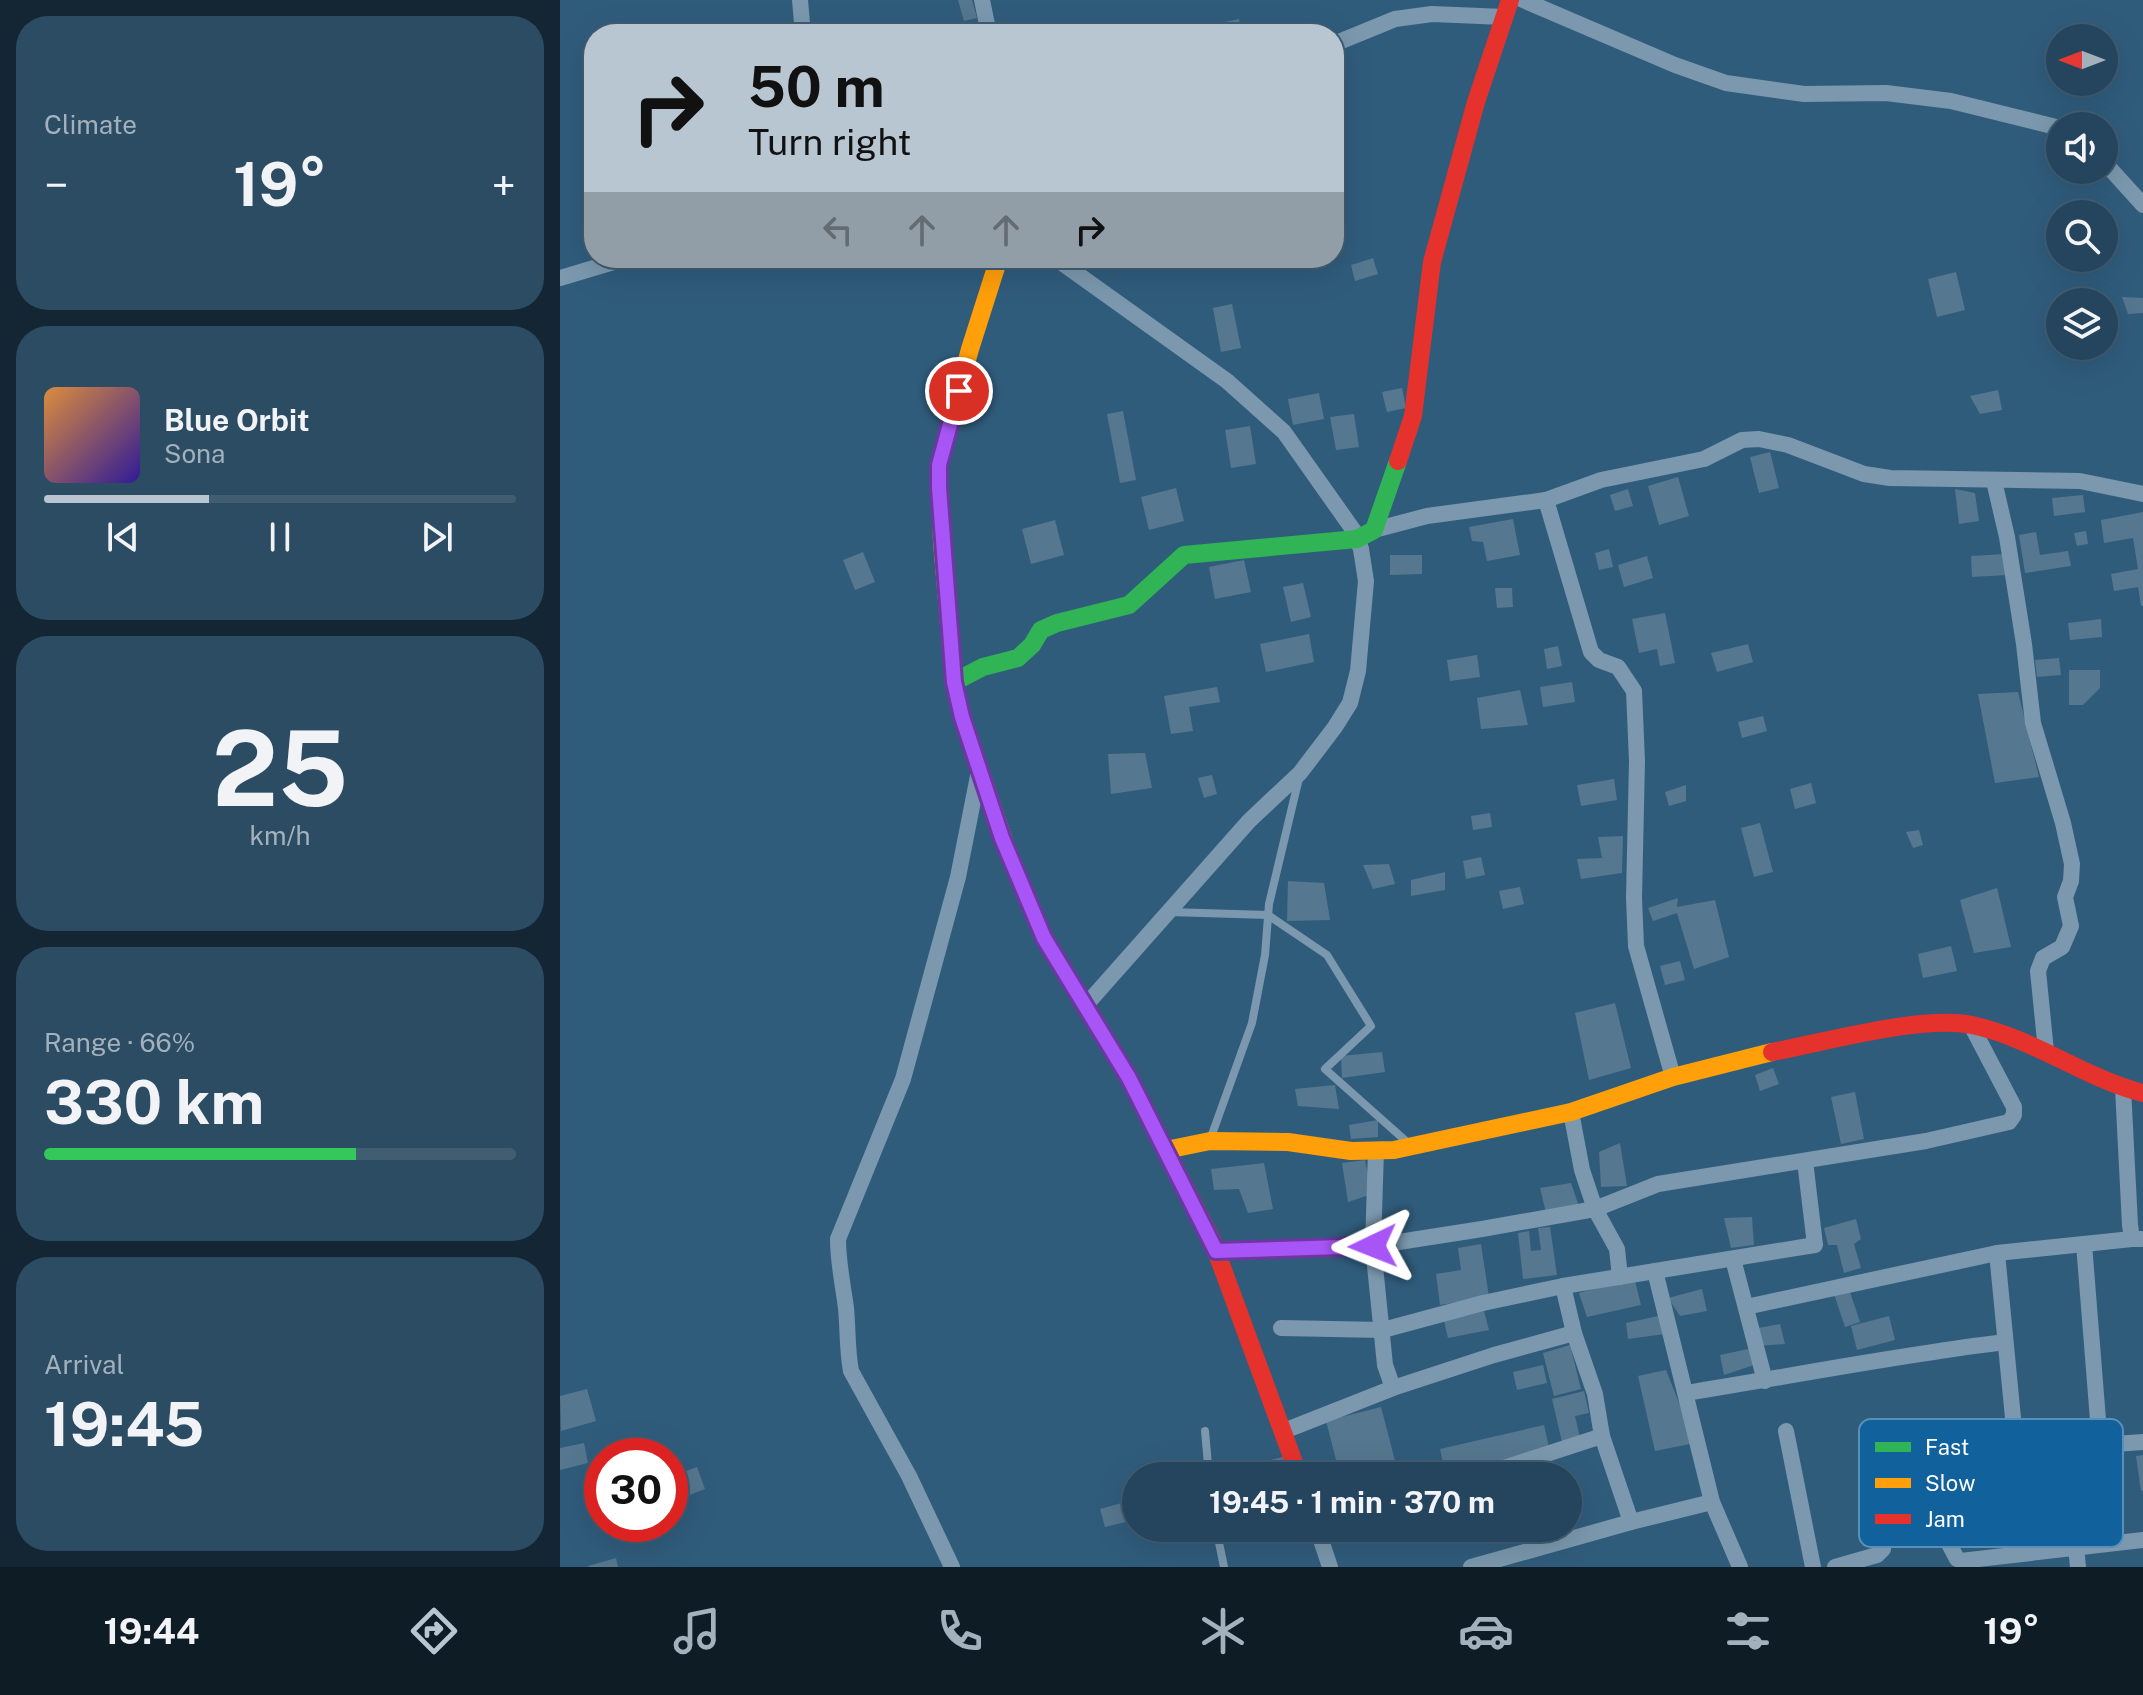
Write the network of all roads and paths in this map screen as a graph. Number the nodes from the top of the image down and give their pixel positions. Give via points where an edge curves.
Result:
1 (800, 0) edge
2 (982, 0) edge
3 (1523, 0) edge
4 (1507, 8) edge
5 (802, 24) edge
6 (987, 24) edge
7 (1344, 40) edge
8 (2046, 125) edge
9 (2118, 177) edge
10 (2143, 205) edge
11 (594, 268) edge
12 (996, 268) edge
13 (1069, 268) edge
14 (560, 278) edge
15 (1994, 481) junction
16 (2143, 494) edge
17 (1546, 500) junction
18 (1365, 535) junction
19 (954, 682) junction
20 (979, 770) junction
21 (1300, 773) junction
22 (1168, 912) junction
23 (1268, 915) junction
24 (1085, 1006) junction
25 (1971, 1025) junction
26 (2046, 1051) junction
27 (1673, 1077) junction
28 (2123, 1088) junction
29 (2143, 1093) edge
30 (1571, 1112) junction
31 (1210, 1141) junction
32 (1411, 1146) junction
33 (1166, 1150) junction
34 (1376, 1150) junction
35 (1805, 1161) junction
36 (1595, 1209) junction
37 (2138, 1239) edge
38 (2084, 1244) junction
39 (1373, 1246) junction
40 (1216, 1251) junction
41 (1997, 1253) junction
42 (1733, 1259) junction
43 (1655, 1271) junction
44 (1620, 1277) junction
45 (1563, 1286) junction
46 (1746, 1307) junction
47 (1281, 1328) dead end
48 (1383, 1330) junction
49 (1574, 1333) junction
50 (2005, 1342) junction
51 (1765, 1381) junction
52 (1393, 1388) junction
53 (1686, 1393) junction
54 (2013, 1419) edge
55 (2098, 1419) edge
56 (1205, 1431) dead end
57 (1284, 1431) junction
58 (1786, 1431) dead end
59 (1602, 1436) junction
60 (2143, 1442) edge
61 (2123, 1443) edge
62 (1208, 1462) edge
63 (1294, 1462) edge
64 (1522, 1462) edge
65 (1712, 1502) junction
66 (1631, 1522) junction
67 (2143, 1540) edge
68 (1219, 1542) edge
69 (1322, 1542) edge
70 (2123, 1542) edge
71 (1951, 1547) edge
72 (2076, 1547) joint
73 (1882, 1560) edge
74 (1961, 1561) junction
75 (946, 1566) edge
76 (1224, 1567) edge
77 (1330, 1567) edge
78 (1471, 1567) edge
79 (1740, 1567) edge
80 (1813, 1567) edge
81 (1835, 1567) edge
82 (1981, 1567) edge
83 (2078, 1567) edge

1 - 5 street
2 - 6 street
3 - 8 street via 1726,83 1804,94 1886,93
4 - 7 street via 1395,19
4 - 18 street via 1432,262 1413,416
9 - 10 street
11 - 14 street
12 - 19 street via 939,465
13 - 18 street via 1227,381 1284,432
15 - 16 street via 2080,481
15 - 17 street via 1864,474 1759,439 1742,440 1704,459 1601,480
15 - 26 street via 2033,723 2072,864 2065,897 2071,926 2062,947 2043,958 2038,971
17 - 18 street via 1427,516
17 - 27 street via 1591,652 1618,667 1634,691 1636,946
18 - 19 street via 1184,555 1129,605 1041,630 1018,658
18 - 21 street via 1358,671 1350,703
19 - 20 street
20 - 24 street via 1044,938
20 - 75 street via 958,877 903,1079 838,1239 851,1371 909,1476
21 - 22 street
21 - 23 lane
22 - 23 lane
22 - 24 street
23 - 31 lane via 1252,1023
23 - 32 lane via 1327,955 1371,1026 1325,1069
24 - 33 street
25 - 26 street
25 - 27 street via 1917,1024
25 - 35 street via 2014,1107 2009,1122
26 - 28 street
27 - 30 street
28 - 29 street
28 - 37 street via 2125,1170
30 - 32 street
30 - 36 street
31 - 33 street
31 - 34 street
32 - 34 street
33 - 40 street
34 - 39 street
35 - 36 street via 1658,1184
35 - 42 street via 1815,1245
36 - 39 street
36 - 44 street via 1617,1249
37 - 38 street
38 - 41 street
38 - 55 street
39 - 40 street
39 - 48 street
40 - 57 street
41 - 46 street
41 - 50 street
42 - 43 street
42 - 46 street
43 - 44 street
43 - 53 street
44 - 45 street
45 - 48 street
45 - 49 street
46 - 51 street
47 - 48 street
48 - 52 street
49 - 52 street
49 - 59 street via 1595,1394
50 - 51 street
50 - 54 street
51 - 53 street
52 - 57 street
53 - 65 street
56 - 62 lane
57 - 63 street
58 - 80 street
59 - 64 street
59 - 66 street
60 - 61 street
65 - 66 street
65 - 79 street
66 - 78 street
67 - 70 street
68 - 76 lane
69 - 77 street
71 - 74 street
72 - 74 street
72 - 83 street
73 - 81 street
74 - 82 street

